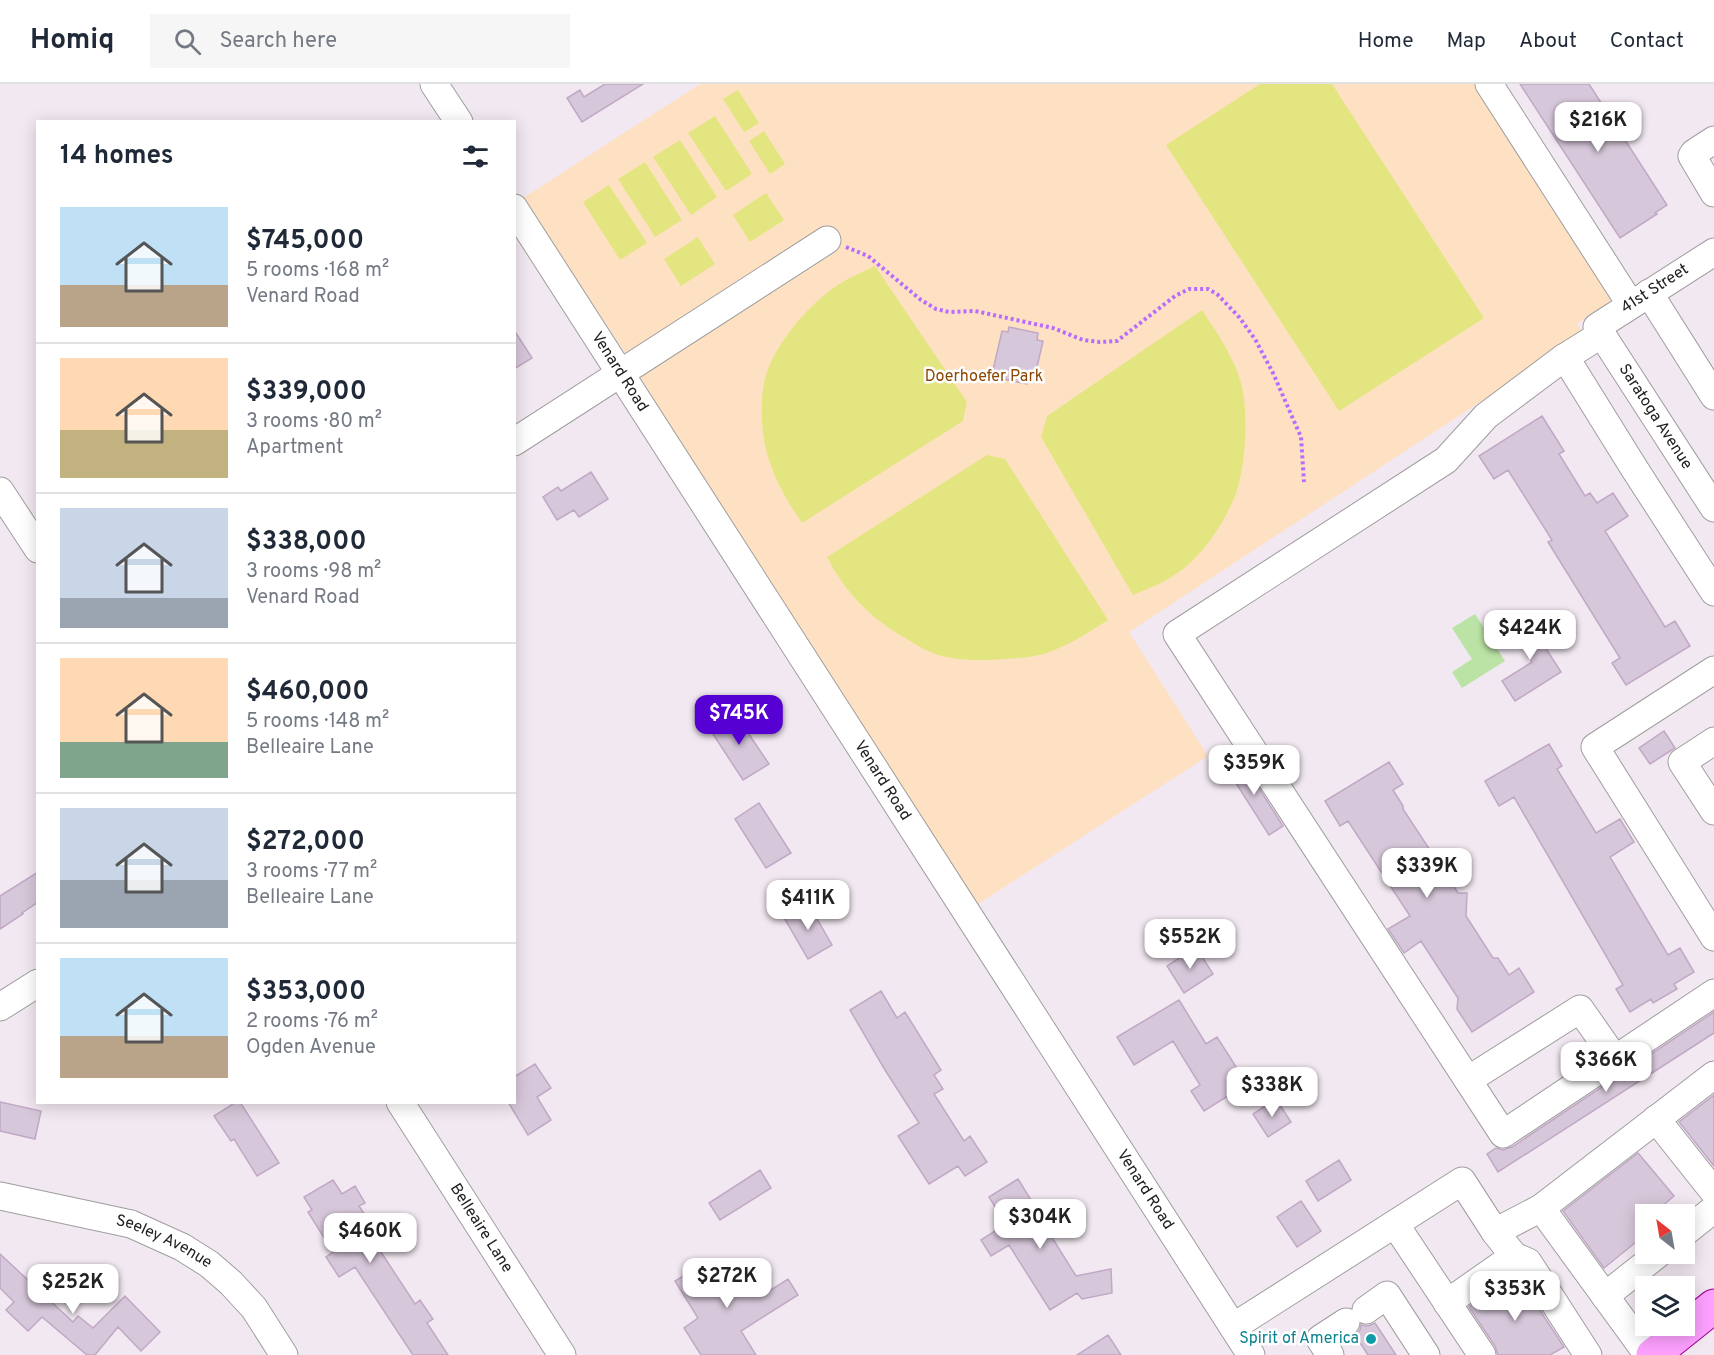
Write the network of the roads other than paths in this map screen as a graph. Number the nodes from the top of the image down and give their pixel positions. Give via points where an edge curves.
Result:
1 (434, 84) edge
2 (1489, 84) edge
3 (458, 120) edge
4 (1714, 140) edge
5 (1714, 193) edge
6 (516, 211) edge
7 (827, 240) road end
8 (1714, 252) edge
9 (1640, 299) junction
10 (1599, 331) junction
11 (1565, 357) junction
12 (622, 373) junction
13 (1714, 396) edge
14 (516, 441) edge
15 (0, 491) edge
16 (1714, 508) edge
17 (36, 546) edge
18 (1714, 592) edge
19 (1714, 670) edge
20 (1714, 741) edge
21 (1714, 811) edge
22 (1714, 937) edge
23 (36, 984) edge
24 (1714, 993) edge
25 (0, 1007) edge
26 (1615, 1059) junction
27 (1714, 1075) edge
28 (1468, 1080) junction
29 (400, 1104) edge
30 (1656, 1119) junction
31 (1714, 1192) edge
32 (0, 1196) edge
33 (1541, 1208) junction
34 (1714, 1209) edge
35 (1395, 1224) junction
36 (1695, 1224) edge
37 (1495, 1232) junction
38 (1514, 1256) junction
39 (1645, 1264) edge
40 (1605, 1296) junction
41 (1447, 1303) junction
42 (1714, 1306) edge
43 (1233, 1327) junction
44 (284, 1355) edge
45 (562, 1355) edge
46 (1251, 1355) edge
47 (1330, 1355) edge
48 (1426, 1355) edge
49 (1482, 1355) edge
50 (1588, 1355) edge
51 (1650, 1355) edge

1 - 3 street
2 - 9 street
4 - 5 street via 1692,156
6 - 12 street, Venard Road
7 - 12 street
8 - 9 street, 41st Street
9 - 10 street, 41st Street
9 - 13 street
10 - 11 street, 41st Street
10 - 16 street, Saratoga Avenue
11 - 18 street
11 - 28 street, 41st Street via 1486,416 1446,460 1177,634
12 - 14 street
12 - 43 street, Venard Road
15 - 17 street
19 - 22 street via 1595,747
20 - 21 street via 1682,762
23 - 25 street
24 - 26 street
26 - 28 street via 1580,1009
26 - 28 street via 1503,1134
27 - 30 street
29 - 45 street, Belleaire Lane
30 - 31 street
30 - 33 street
32 - 44 street, Seeley Avenue via 131,1224 182,1247 231,1283 254,1308
33 - 37 street
33 - 40 street
34 - 36 street
35 - 37 street via 1462,1181
35 - 41 street
35 - 43 street
37 - 38 street
38 - 41 street
38 - 50 street via 1528,1262
39 - 40 street
40 - 51 street
41 - 49 street
42 - 51 main road
43 - 46 street, Venard Road
47 - 48 street via 1320,1339 1388,1295

